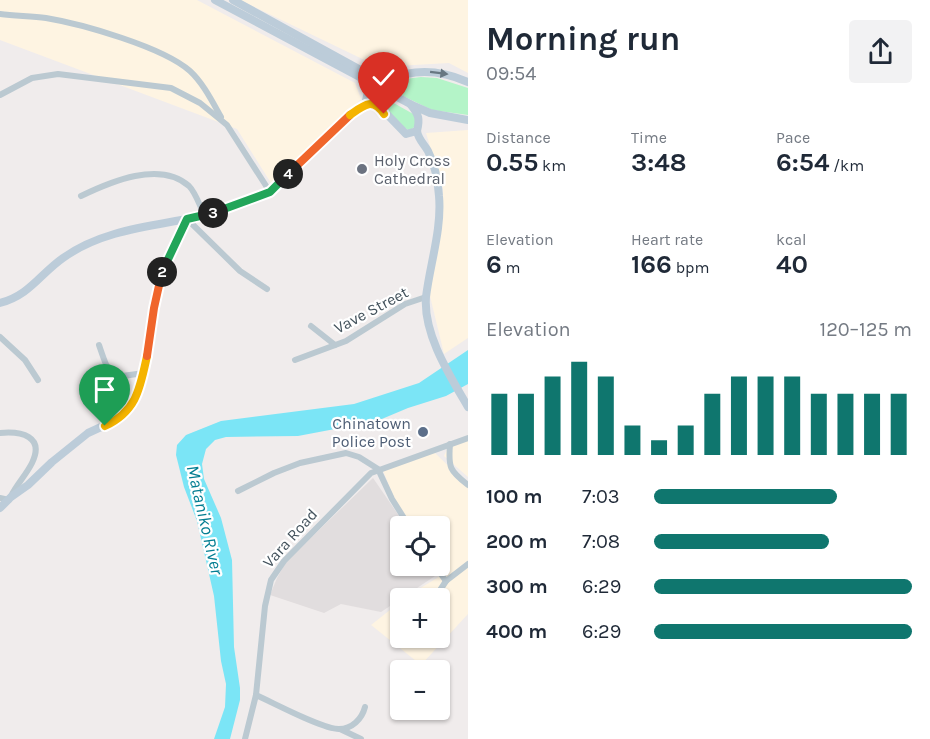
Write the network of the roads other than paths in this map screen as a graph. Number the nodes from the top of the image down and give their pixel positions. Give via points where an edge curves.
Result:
1 (215, 0) edge
2 (233, 0) edge
3 (0, 14) edge
4 (403, 74) junction
5 (360, 78) junction
6 (468, 82) edge
7 (0, 95) edge
8 (405, 101) junction
9 (365, 105) junction
10 (437, 114) junction
11 (222, 120) junction
12 (468, 120) edge
13 (417, 132) junction
14 (270, 192) junction
15 (81, 196) dead end
16 (205, 216) junction
17 (187, 219) junction
18 (267, 289) dead end
19 (426, 297) junction
20 (0, 303) edge
21 (311, 326) dead end
22 (0, 337) edge
23 (99, 345) dead end
24 (335, 345) junction
25 (295, 360) dead end
26 (143, 373) junction
27 (38, 380) dead end
28 (468, 407) edge
29 (0, 433) edge
30 (468, 438) edge
31 (450, 444) junction
32 (378, 469) junction
33 (468, 485) edge
34 (238, 491) dead end
35 (7, 498) edge
36 (0, 508) edge
37 (403, 516) edge
38 (468, 564) edge
39 (442, 576) edge
40 (446, 581) junction
41 (441, 588) edge
42 (256, 695) junction
43 (365, 707) dead end
44 (340, 729) junction
45 (244, 739) edge
46 (361, 739) edge

1 - 5 street
2 - 4 street via 377,79
3 - 11 street via 72,24 160,52 189,71
4 -> 6 street via 441,73
4 - 8 street via 396,87
5 - 8 street
5 - 9 street via 368,91
7 - 11 street via 32,78 58,74 94,77 171,87
8 - 10 street
8 - 13 street via 417,112
9 - 13 street via 378,105 406,134
9 - 14 street via 340,123
10 - 12 street
10 - 13 street
11 - 14 street
13 - 19 street via 432,161 439,196
14 - 16 street
15 - 16 street via 137,175 166,175 189,187
16 - 17 street
17 - 18 street via 240,271
17 - 20 street via 133,228 93,241 63,258 22,295
17 - 26 street via 159,281
19 - 24 street, Vave Street via 405,304 360,334
19 - 28 street via 429,329
21 - 24 street
22 - 27 street via 25,360
23 - 26 street via 107,369 113,374
24 - 25 street, Vave Street
26 - 35 street via 135,399 125,413 88,434
29 - 35 street via 28,436 36,447 33,462
30 - 31 street, Vara Road
31 - 32 street, Vara Road
31 - 33 street via 450,469
32 - 34 street via 346,453 300,463
32 - 37 street
32 - 42 street, Vara Road via 284,561 271,580
35 - 36 street
38 - 40 street
39 - 40 street
40 - 41 street
42 - 44 street via 327,727
42 - 45 street, Vara Road
43 - 44 street via 357,722
44 - 46 street

